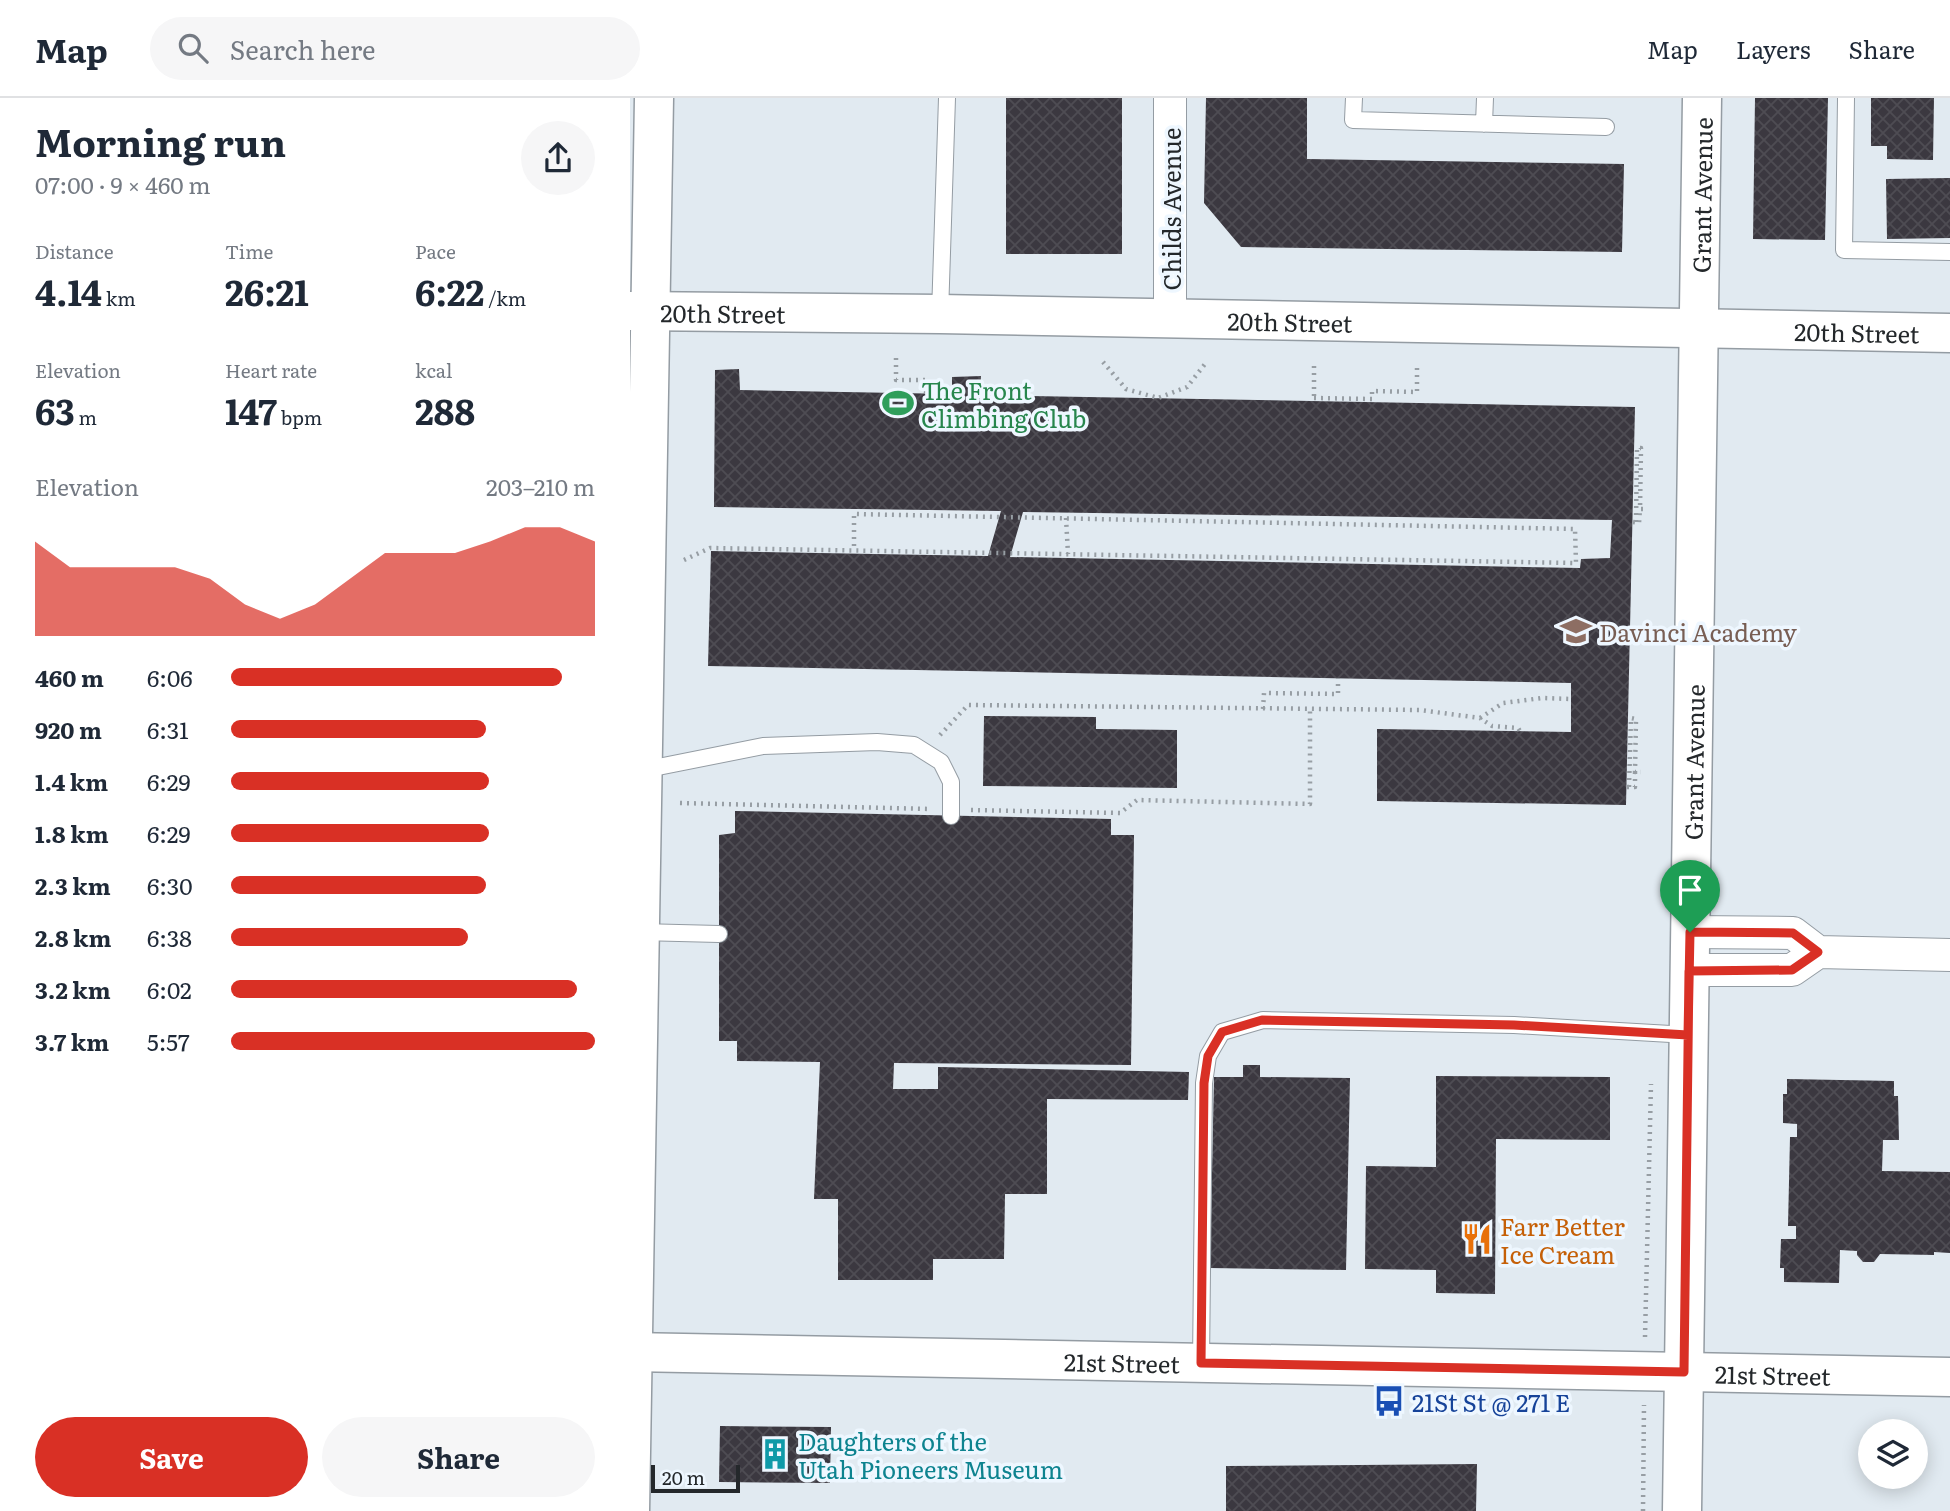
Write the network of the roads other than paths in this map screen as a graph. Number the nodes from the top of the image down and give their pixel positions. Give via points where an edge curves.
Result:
1 (653, 98) edge
2 (947, 98) edge
3 (1170, 98) edge
4 (1354, 98) edge
5 (1485, 98) edge
6 (1702, 98) edge
7 (1846, 98) edge
8 (1484, 124) junction
9 (1606, 127) dead end
10 (1950, 252) edge
11 (640, 311) edge
12 (940, 314) junction
13 (1170, 319) junction
14 (1698, 329) junction
15 (1950, 333) edge
16 (643, 770) junction
17 (951, 813) road end
18 (639, 932) junction
19 (1690, 932) junction
20 (719, 934) dead end
21 (1818, 952) junction
22 (1950, 955) edge
23 (1689, 971) junction
24 (1688, 1035) junction
25 (632, 1352) edge
26 (1201, 1363) junction
27 (1684, 1372) junction
28 (1950, 1377) edge
29 (630, 1511) edge
30 (1682, 1511) edge

1 - 11 street
2 - 12 lane
3 - 13 street, Childs Avenue
4 - 8 lane via 1353,120
5 - 8 lane
6 - 14 street, Grant Avenue
7 - 10 lane via 1844,250
8 - 9 lane
11 - 12 street, 20th Street
11 - 16 street
12 - 13 street, 20th Street
13 - 14 street, 20th Street
14 - 15 street, 20th Street
14 - 19 street, Grant Avenue
16 - 17 lane via 763,746 914,745 942,762 951,782
16 - 18 street
18 - 20 lane
18 - 25 street
19 - 21 street via 1793,933
19 - 23 street, Grant Avenue
21 - 22 street
21 - 23 street via 1792,970
23 - 24 street, Grant Avenue
24 - 26 lane via 1514,1025 1262,1020 1222,1032 1208,1056 1204,1083
24 - 27 street, Grant Avenue
25 - 26 street, 21st Street
25 - 29 street
26 - 27 street, 21st Street
27 - 28 street, 21st Street
27 - 30 street, Grant Avenue

